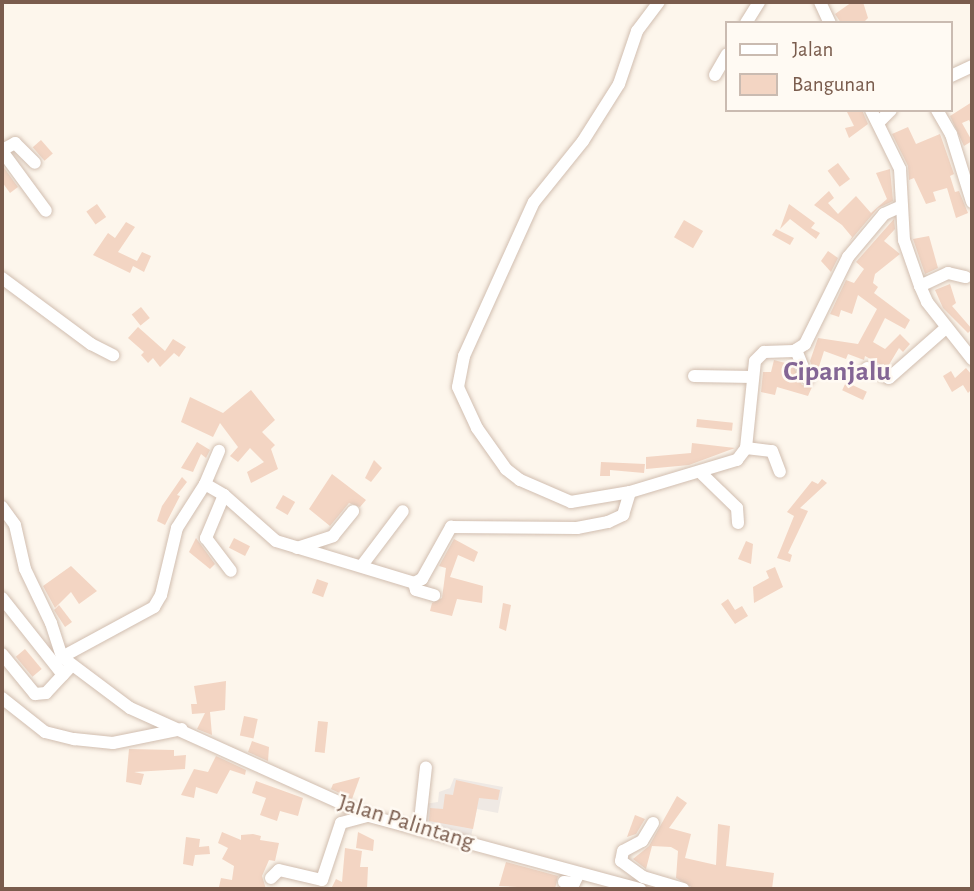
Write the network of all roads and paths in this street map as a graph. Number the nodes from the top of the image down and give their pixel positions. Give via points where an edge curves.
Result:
1 (659, 2) edge
2 (759, 2) edge
3 (820, 2) edge
4 (747, 21) edge
5 (829, 21) edge
6 (726, 56) edge
7 (972, 66) edge
8 (715, 75) dead end
9 (953, 75) edge
10 (872, 112) edge
11 (889, 112) edge
12 (938, 112) edge
13 (878, 123) junction
14 (2, 150) edge
15 (35, 163) dead end
16 (972, 202) edge
17 (900, 207) junction
18 (46, 211) dead end
19 (965, 277) dead end
20 (2, 278) edge
21 (920, 286) junction
22 (946, 328) junction
23 (796, 350) junction
24 (113, 355) dead end
25 (972, 359) edge
26 (867, 368) dead end
27 (694, 376) dead end
28 (753, 377) junction
29 (808, 379) dead end
30 (746, 448) junction
31 (219, 451) dead end
32 (780, 472) dead end
33 (702, 474) junction
34 (205, 484) junction
35 (630, 492) junction
36 (224, 495) junction
37 (2, 507) edge
38 (352, 512) dead end
39 (403, 512) dead end
40 (738, 523) dead end
41 (294, 549) junction
42 (363, 564) junction
43 (231, 571) dead end
44 (414, 583) junction
45 (434, 594) dead end
46 (2, 598) edge
47 (2, 654) edge
48 (65, 666) junction
49 (2, 698) edge
50 (183, 729) junction
51 (426, 767) dead end
52 (369, 816) junction
53 (653, 823) dead end
54 (419, 830) junction
55 (621, 861) junction
56 (579, 873) junction
57 (271, 878) dead end
58 (605, 880) junction
59 (564, 882) dead end
60 (656, 886) edge
61 (640, 889) edge
62 (683, 889) edge

1 - 35 street via 637,31 619,84 583,141 534,202 464,356 458,387 477,428 506,469 520,480 571,502
2 - 4 street
3 - 5 street
6 - 8 street
7 - 9 street
10 - 13 street
11 - 13 street
12 - 16 street via 951,134
13 - 17 street via 900,169
14 - 15 street via 15,143
14 - 18 street
17 - 21 street via 905,247
17 - 23 street via 884,214 848,257 805,344
19 - 21 street via 948,273
20 - 24 street via 91,344
21 - 22 street
22 - 25 street
22 - 26 street via 889,378
23 - 28 street via 764,352 755,361
23 - 29 street
27 - 28 street
28 - 30 street
30 - 32 street via 772,451
30 - 33 street via 737,460
31 - 34 street
33 - 35 street
33 - 40 street via 737,508
34 - 36 street
34 - 48 street via 177,528 154,607
35 - 44 street via 620,518 577,528 451,527 422,579
36 - 41 street via 276,541
36 - 43 street via 206,538
37 - 48 street via 15,525 25,569 51,622
38 - 41 street via 333,536
39 - 42 street
41 - 42 street
42 - 44 street
44 - 45 street via 416,590
46 - 48 street, Jalan Palintang
47 - 48 street via 35,694 46,694
48 - 50 street, Jalan Palintang via 131,708
49 - 50 street via 46,732 96,743
50 - 52 street, Jalan Palintang
51 - 54 street
52 - 54 street, Jalan Palintang
52 - 57 street via 341,823 322,880 279,870
53 - 55 street via 642,841 623,850
54 - 56 street, Jalan Palintang
55 - 58 street
55 - 60 street
56 - 58 street, Jalan Palintang
56 - 59 street via 574,883
58 - 61 street, Jalan Palintang
60 - 62 street

